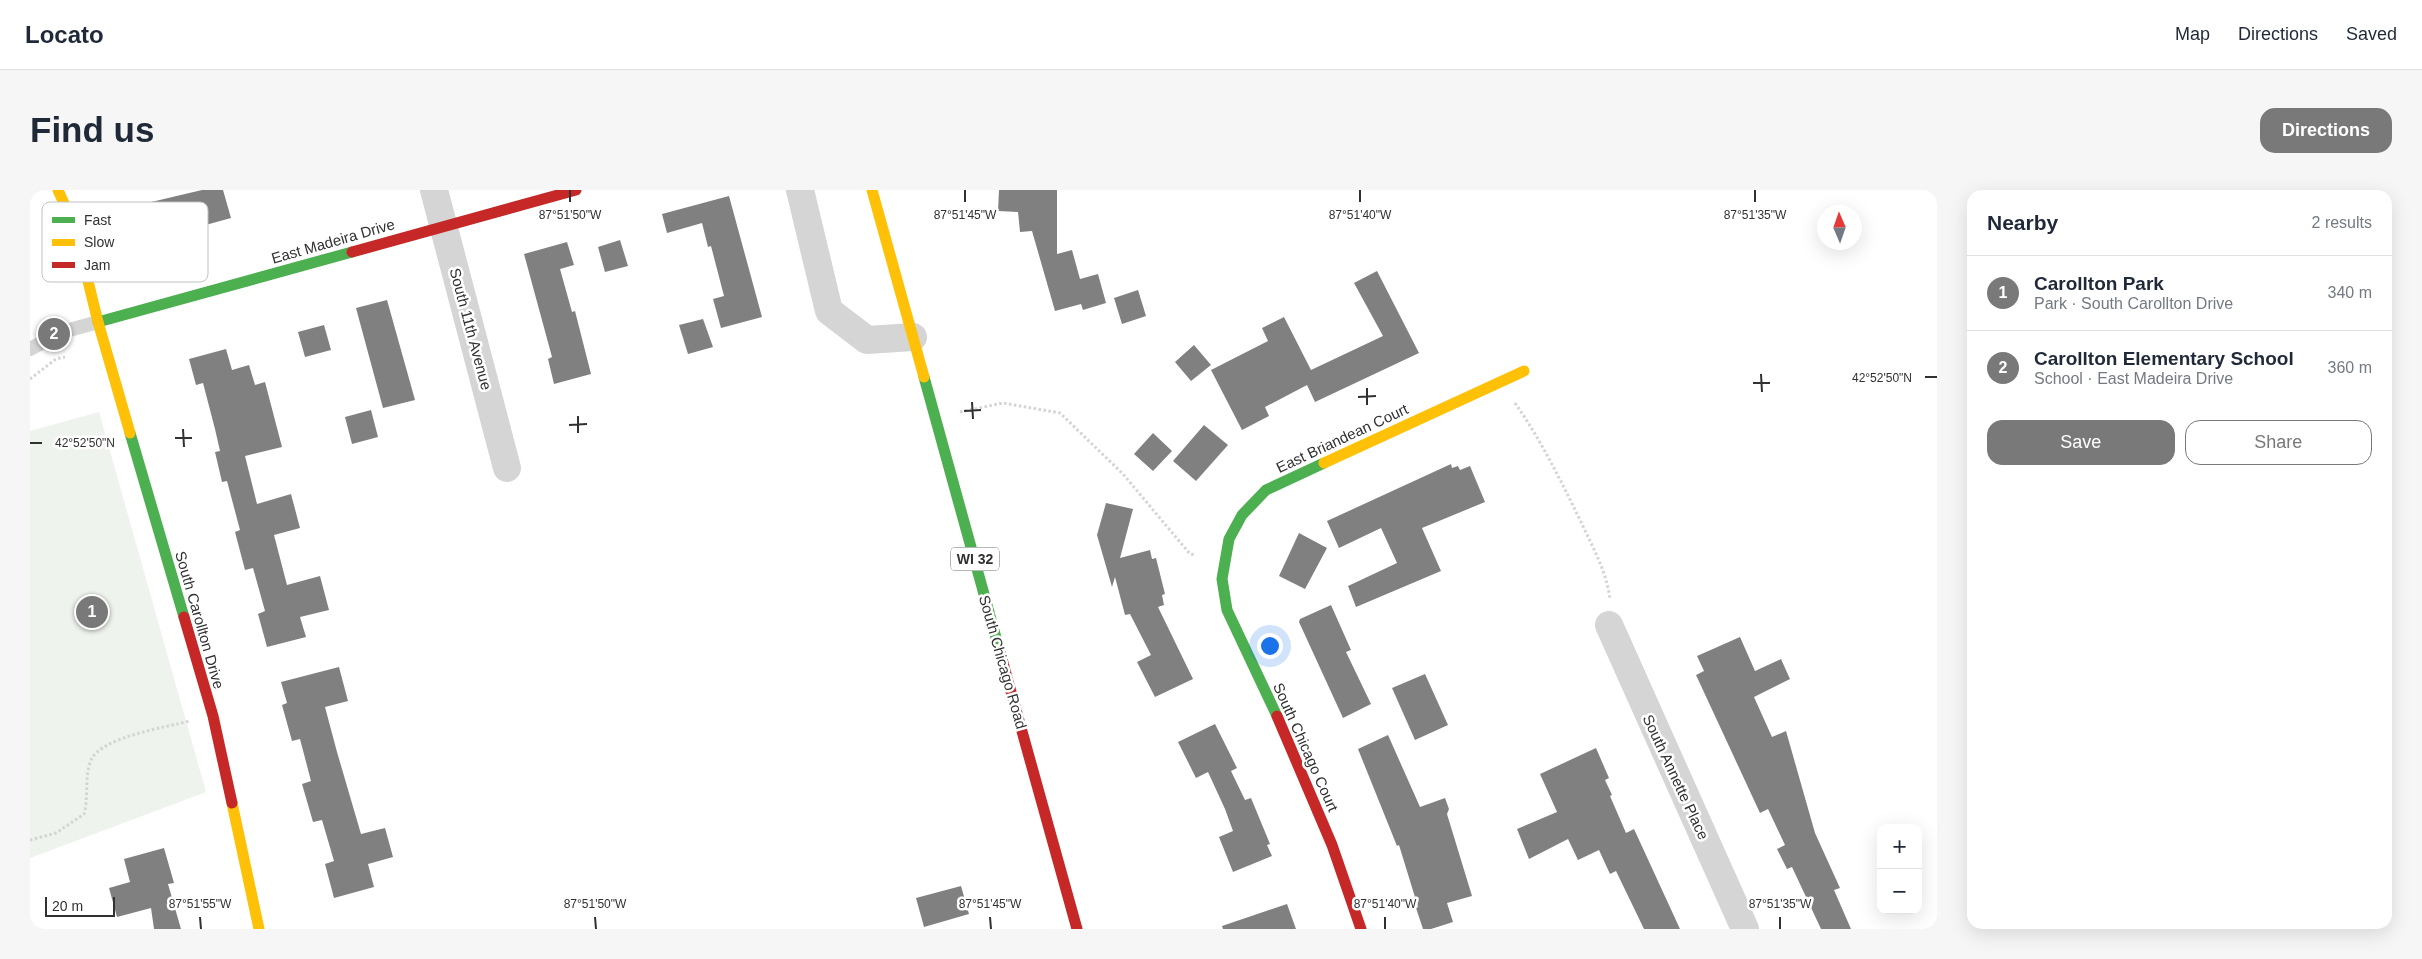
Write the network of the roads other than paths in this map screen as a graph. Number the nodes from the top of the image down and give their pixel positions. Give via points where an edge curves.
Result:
1 (58, 190) edge
2 (434, 190) edge
3 (576, 190) edge
4 (800, 190) edge
5 (872, 190) edge
6 (63, 202) edge
7 (444, 226) junction
8 (88, 282) edge
9 (98, 322) junction
10 (913, 337) junction
11 (30, 349) edge
12 (1524, 371) dead end
13 (507, 468) dead end
14 (1222, 579) joint
15 (1609, 625) road end
16 (259, 929) edge
17 (1077, 929) edge
18 (1361, 929) edge
19 (1746, 929) edge

1 - 6 street, South Carollton Drive
2 - 7 street, South 11th Avenue
3 - 7 street, East Madeira Drive
4 - 10 street via 829,310 867,340
5 - 10 street, South Chicago Road / WI 32
7 - 9 street, East Madeira Drive
7 - 13 street, South 11th Avenue
8 - 9 street, South Carollton Drive
9 - 11 lane via 62,332
9 - 16 street, South Carollton Drive via 212,716
10 - 17 street, South Chicago Road / WI 32
12 - 14 street, East Briandean Court via 1266,490 1242,515 1228,539
14 - 18 street, South Chicago Court via 1227,610 1299,764
15 - 19 street, South Annette Place

